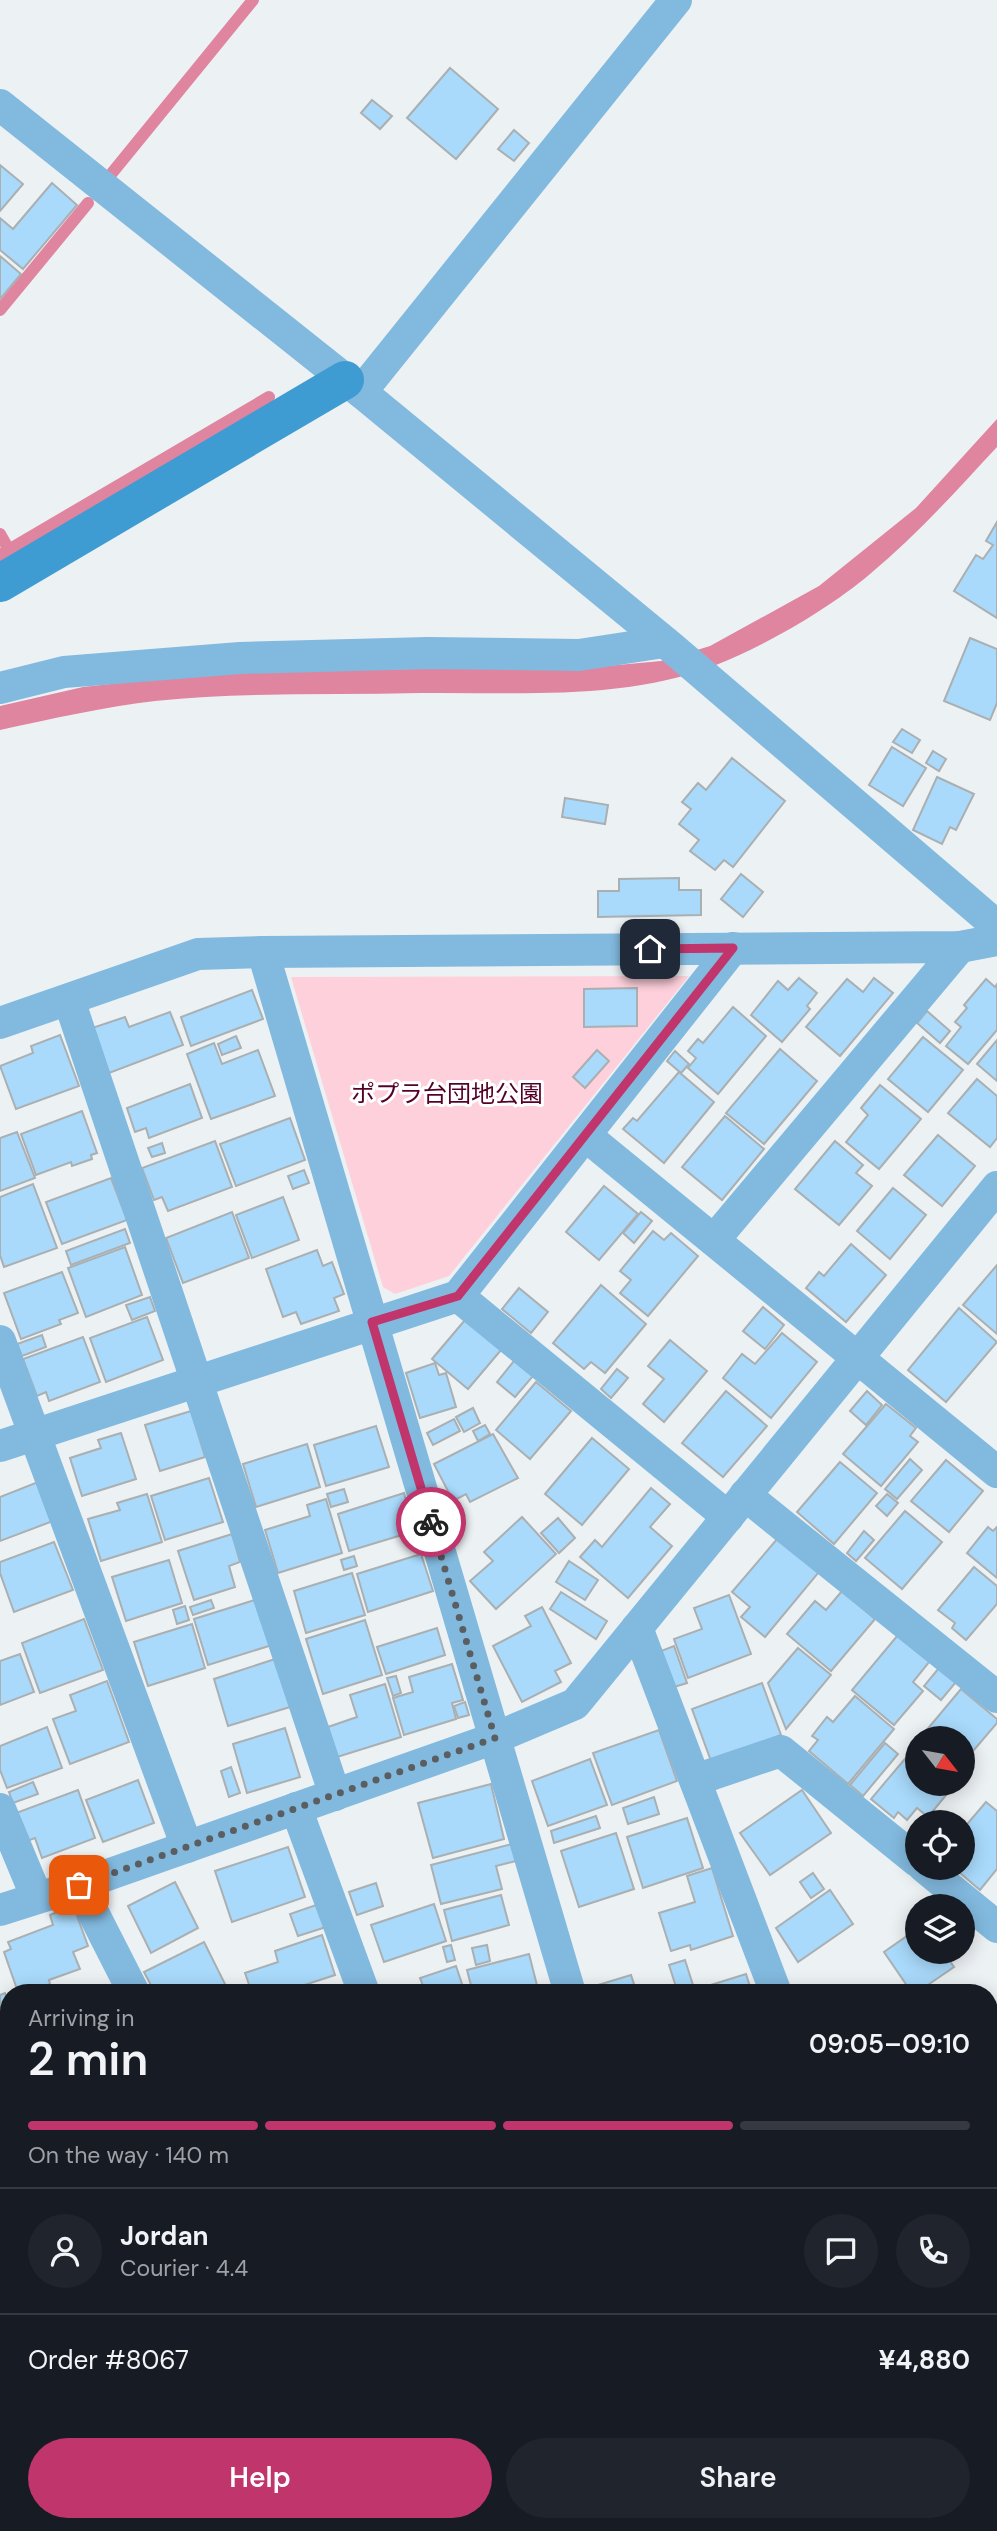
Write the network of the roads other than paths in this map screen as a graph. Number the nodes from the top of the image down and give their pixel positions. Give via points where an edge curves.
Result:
1 (676, 0) edge
2 (0, 105) edge
3 (353, 386) junction
4 (0, 583) edge
5 (668, 644) junction
6 (0, 688) edge
7 (997, 926) edge
8 (997, 940) edge
9 (960, 947) junction
10 (733, 948) junction
11 (263, 952) junction
12 (69, 1000) junction
13 (0, 1023) edge
14 (586, 1136) junction
15 (993, 1199) edge
16 (713, 1240) junction
17 (458, 1296) junction
18 (372, 1322) junction
19 (0, 1341) edge
20 (857, 1358) junction
21 (197, 1381) junction
22 (35, 1435) junction
23 (0, 1446) edge
24 (997, 1472) edge
25 (736, 1506) junction
26 (637, 1628) junction
27 (997, 1697) edge
28 (495, 1738) junction
29 (695, 1780) junction
30 (335, 1794) junction
31 (0, 1808) edge
32 (296, 1808) junction
33 (187, 1847) junction
34 (905, 1851) edge
35 (940, 1880) edge
36 (79, 1885) junction
37 (37, 1898) junction
38 (0, 1910) edge
39 (997, 1927) edge
40 (129, 1984) edge
41 (361, 1984) edge
42 (567, 1984) edge
43 (773, 1984) edge

1 - 3 street
2 - 3 street
3 - 4 street
3 - 5 street
5 - 6 street via 579,655 240,658 64,672
5 - 7 street
8 - 9 street
9 - 10 street
9 - 16 street
10 - 11 street
10 - 14 street
11 - 12 street via 198,954
11 - 18 street
12 - 13 street
12 - 21 street
14 - 16 street
14 - 17 street
15 - 20 street
16 - 20 street
17 - 18 street
17 - 25 street
18 - 21 street
18 - 28 street
19 - 22 street
20 - 24 street
20 - 25 street
21 - 22 street
21 - 30 street
22 - 23 street
22 - 33 street
25 - 26 street
25 - 27 street
26 - 28 street via 575,1704
26 - 29 street
28 - 30 street
28 - 42 street
29 - 34 street via 781,1751
29 - 43 street
30 - 32 street
31 - 37 street
32 - 33 street
32 - 41 street
33 - 36 street
35 - 39 street
36 - 37 street
36 - 40 street
37 - 38 street

